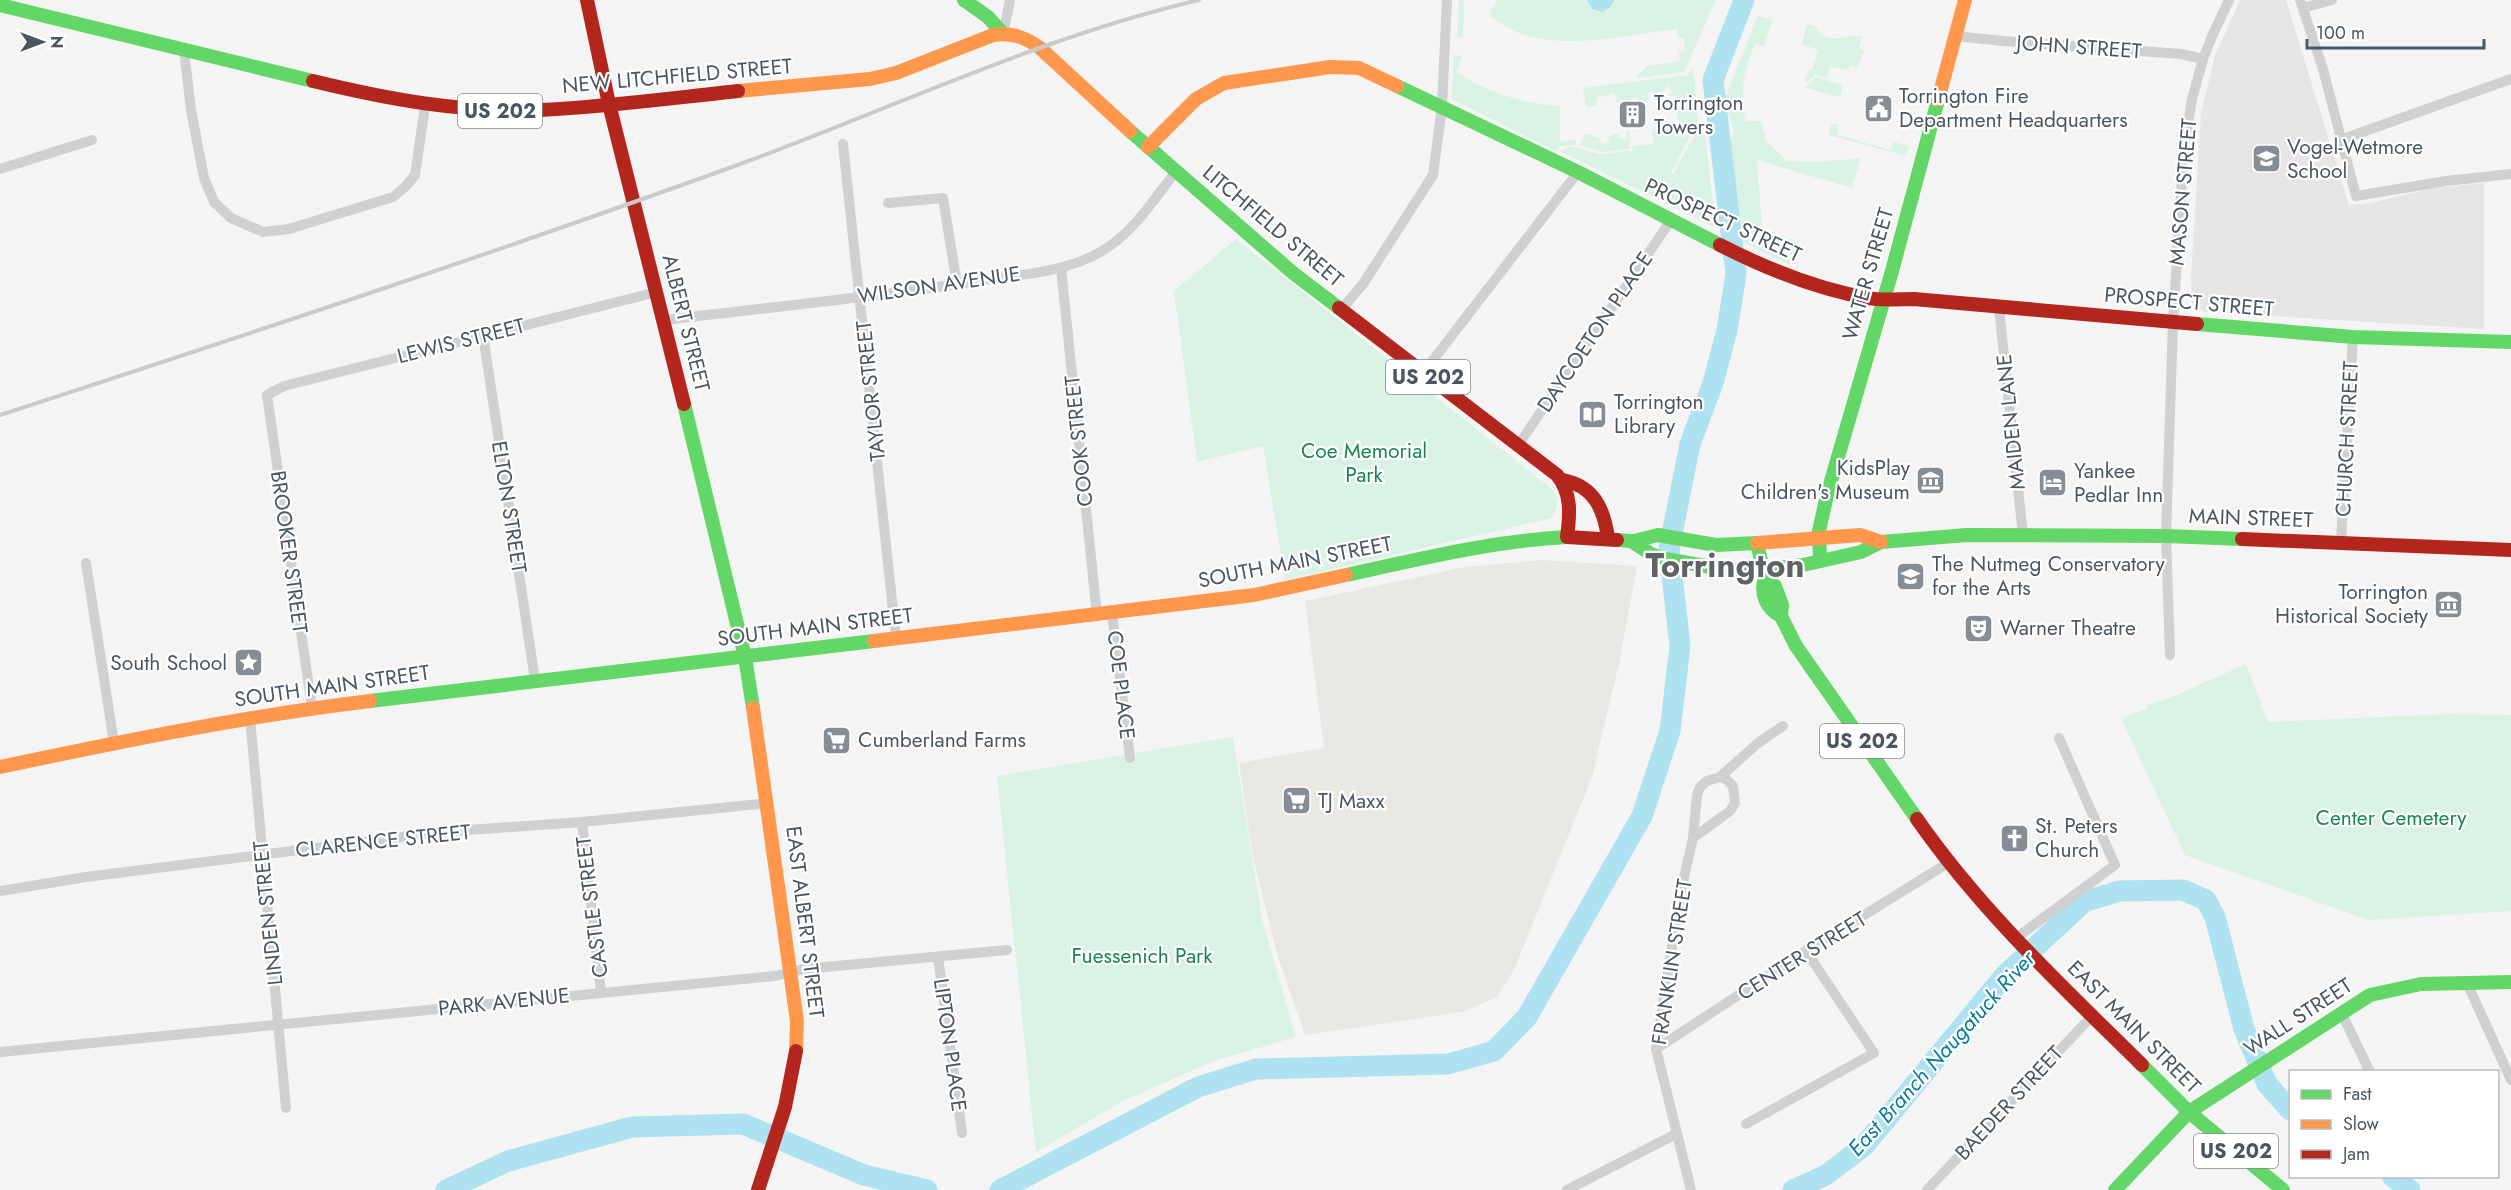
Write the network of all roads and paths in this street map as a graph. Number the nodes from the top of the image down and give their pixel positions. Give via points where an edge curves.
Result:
1 (587, 0) edge
2 (964, 0) edge
3 (1010, 0) edge
4 (1447, 0) edge
5 (1965, 0) edge
6 (2229, 0) edge
7 (2332, 0) edge
8 (2301, 4) edge
9 (0, 5) edge
10 (1003, 34) junction
11 (1955, 36) junction
12 (184, 50) junction
13 (2203, 59) junction
14 (2511, 79) edge
15 (609, 104) junction
16 (425, 106) junction
17 (1442, 106) junction
18 (2343, 139) junction
19 (92, 140) dead end
20 (843, 144) dead end
21 (1148, 147) junction
22 (0, 169) edge
23 (1176, 171) junction
24 (1578, 172) junction
25 (2511, 174) edge
26 (888, 203) dead end
27 (1671, 220) junction
28 (1061, 268) junction
29 (957, 285) junction
30 (657, 291) junction
31 (861, 297) junction
32 (1884, 299) junction
33 (1999, 308) junction
34 (1341, 310) junction
35 (664, 320) junction
36 (2173, 322) junction
37 (483, 335) junction
38 (2353, 337) junction
39 (2511, 342) edge
40 (1423, 373) junction
41 (267, 395) joint
42 (1519, 444) junction
43 (1563, 480) junction
44 (2023, 535) junction
45 (2166, 536) junction
46 (1567, 537) junction
47 (1608, 538) junction
48 (1819, 538) junction
49 (1684, 539) joint
50 (1634, 541) junction
51 (1881, 542) junction
52 (2341, 542) junction
53 (1757, 543) junction
54 (2511, 550) edge
55 (1820, 561) junction
56 (86, 563) dead end
57 (1687, 563) joint
58 (1759, 573) junction
59 (1112, 613) junction
60 (1097, 615) junction
61 (896, 638) junction
62 (2170, 655) dead end
63 (745, 657) junction
64 (535, 680) junction
65 (312, 708) junction
66 (250, 718) junction
67 (1783, 726) dead end
68 (2059, 738) dead end
69 (114, 743) junction
70 (1130, 758) dead end
71 (0, 767) edge
72 (1720, 777) junction
73 (768, 803) junction
74 (582, 822) junction
75 (1693, 838) junction
76 (262, 855) junction
77 (1948, 862) junction
78 (0, 891) edge
79 (2017, 940) junction
80 (1007, 950) dead end
81 (1806, 951) junction
82 (938, 957) junction
83 (791, 972) junction
84 (2511, 982) edge
85 (2467, 983) junction
86 (601, 992) junction
87 (2341, 1012) junction
88 (2092, 1016) junction
89 (279, 1023) junction
90 (1656, 1049) junction
91 (0, 1052) edge
92 (2370, 1070) edge
93 (2511, 1080) edge
94 (286, 1108) dead end
95 (2189, 1112) junction
96 (1746, 1124) dead end
97 (962, 1133) dead end
98 (1676, 1134) junction
99 (758, 1190) edge
100 (1567, 1190) edge
101 (1691, 1190) edge
102 (1927, 1190) edge
103 (2115, 1190) edge
104 (2283, 1190) edge

1 - 15 main road, ALBERT STREET
2 - 10 main road, LITCHFIELD STREET
3 - 10 street
4 - 17 street
5 - 11 main road, WATER STREET
6 - 13 street, MASON STREET
7 - 8 street
8 - 18 street
9 - 12 main road, NEW LITCHFIELD STREET / US 202
10 - 15 main road, NEW LITCHFIELD STREET / US 202 via 870,79
10 - 21 main road, LITCHFIELD STREET / US 202 via 1024,38 1039,47
11 - 13 street, JOHN STREET
11 - 32 main road, WATER STREET
12 - 16 main road, NEW LITCHFIELD STREET / US 202
12 - 16 street via 191,110 204,178 213,202 231,218 263,232 289,229 393,197 415,175
13 - 36 street, MASON STREET via 2184,148
14 - 18 street
15 - 16 main road, NEW LITCHFIELD STREET / US 202 via 488,111
15 - 30 main road, ALBERT STREET
17 - 21 main road, PROSPECT STREET via 1359,68 1330,67 1224,83 1196,99
17 - 24 main road, PROSPECT STREET
17 - 34 street via 1432,175 1363,284
18 - 25 street via 2356,196
19 - 22 street
20 - 31 street, TAYLOR STREET
21 - 23 main road, LITCHFIELD STREET / US 202
23 - 28 street, WILSON AVENUE via 1139,218 1105,250
23 - 34 main road, LITCHFIELD STREET / US 202
24 - 27 main road, PROSPECT STREET
24 - 40 street
26 - 29 street via 943,198
27 - 32 main road, PROSPECT STREET via 1761,266 1823,287
27 - 42 street, DAYCOETON PLACE
28 - 29 street, WILSON AVENUE
28 - 60 street, COOK STREET
29 - 31 street, WILSON AVENUE
30 - 35 main road, ALBERT STREET
30 - 37 street, LEWIS STREET
31 - 35 street, WILSON AVENUE
31 - 61 street, TAYLOR STREET
32 - 33 main road, PROSPECT STREET
32 - 48 main road, WATER STREET
33 - 36 main road, PROSPECT STREET
33 - 44 street, MAIDEN LANE
34 - 40 main road, LITCHFIELD STREET / US 202
35 - 63 main road, ALBERT STREET
36 - 38 main road, PROSPECT STREET
36 - 45 street, MASON STREET
37 - 41 street, LEWIS STREET via 284,386
37 - 64 street, ELTON STREET
38 - 39 main road, PROSPECT STREET
38 - 52 street, CHURCH STREET
40 - 42 main road, LITCHFIELD STREET / US 202
41 - 65 street, BROOKER STREET
42 - 43 main road, LITCHFIELD STREET / US 202
43 - 46 main road via 1569,510
43 - 47 main road, LITCHFIELD STREET / US 202 via 1581,484 1592,494 1603,514
44 - 45 main road, MAIN STREET
44 - 51 main road, MAIN STREET
45 - 52 main road, MAIN STREET
45 - 62 street, MASON STREET
46 - 47 main road, SOUTH MAIN STREET
46 - 59 main road, SOUTH MAIN STREET via 1481,546 1254,595
47 - 50 main road, SOUTH MAIN STREET
48 - 51 main road, MAIN STREET via 1860,535
48 - 53 main road, MAIN STREET
48 - 55 main road, WATER STREET
49 - 50 main road, SOUTH MAIN STREET via 1662,535
49 - 53 main road, MAIN STREET via 1719,545
50 - 57 main road, SOUTH MAIN STREET via 1659,557
51 - 55 main road, MAIN STREET via 1864,551
52 - 54 main road, MAIN STREET
53 - 58 main road, EAST MAIN STREET / US 202
55 - 58 main road, MAIN STREET
56 - 69 street
57 - 58 main road, MAIN STREET
58 - 77 main road, EAST MAIN STREET / US 202 via 1773,613 1781,616 1806,661
59 - 60 main road, SOUTH MAIN STREET
59 - 70 street, COE PLACE
60 - 61 main road, SOUTH MAIN STREET
61 - 63 main road, SOUTH MAIN STREET
63 - 64 main road, SOUTH MAIN STREET
63 - 73 main road, EAST ALBERT STREET
64 - 65 main road, SOUTH MAIN STREET
65 - 66 main road, SOUTH MAIN STREET
66 - 69 main road, SOUTH MAIN STREET
66 - 76 street, LINDEN STREET
67 - 72 street
68 - 79 street via 2115,865
69 - 71 main road, SOUTH MAIN STREET
72 - 75 street, FRANKLIN STREET via 1700,788
72 - 75 street via 1733,786 1735,804
73 - 74 street, CLARENCE STREET
73 - 83 main road, EAST ALBERT STREET
74 - 76 street, CLARENCE STREET via 441,832
74 - 86 street, CASTLE STREET
75 - 90 street, FRANKLIN STREET
76 - 78 street, CLARENCE STREET
76 - 89 street, LINDEN STREET
77 - 79 main road, EAST MAIN STREET / US 202
77 - 81 street, CENTER STREET
79 - 88 main road, EAST MAIN STREET / US 202
80 - 82 street, PARK AVENUE
81 - 90 street, CENTER STREET
81 - 96 street via 1874,1053
82 - 83 street, PARK AVENUE
82 - 97 street, LIPTON PLACE
83 - 86 street, PARK AVENUE
83 - 99 main road, EAST ALBERT STREET via 798,1040 792,1075
84 - 85 main road, WALL STREET
85 - 87 main road, WALL STREET via 2421,984 2370,995
85 - 93 street
86 - 89 street, PARK AVENUE
87 - 92 street
87 - 95 main road, WALL STREET
88 - 95 main road, EAST MAIN STREET / US 202
88 - 102 street, BAEDER STREET
89 - 91 street, PARK AVENUE
89 - 94 street, LINDEN STREET
90 - 98 street, FRANKLIN STREET
95 - 103 main road, WALL STREET
95 - 104 main road, EAST MAIN STREET / US 202
98 - 100 street
98 - 101 street, FRANKLIN STREET

